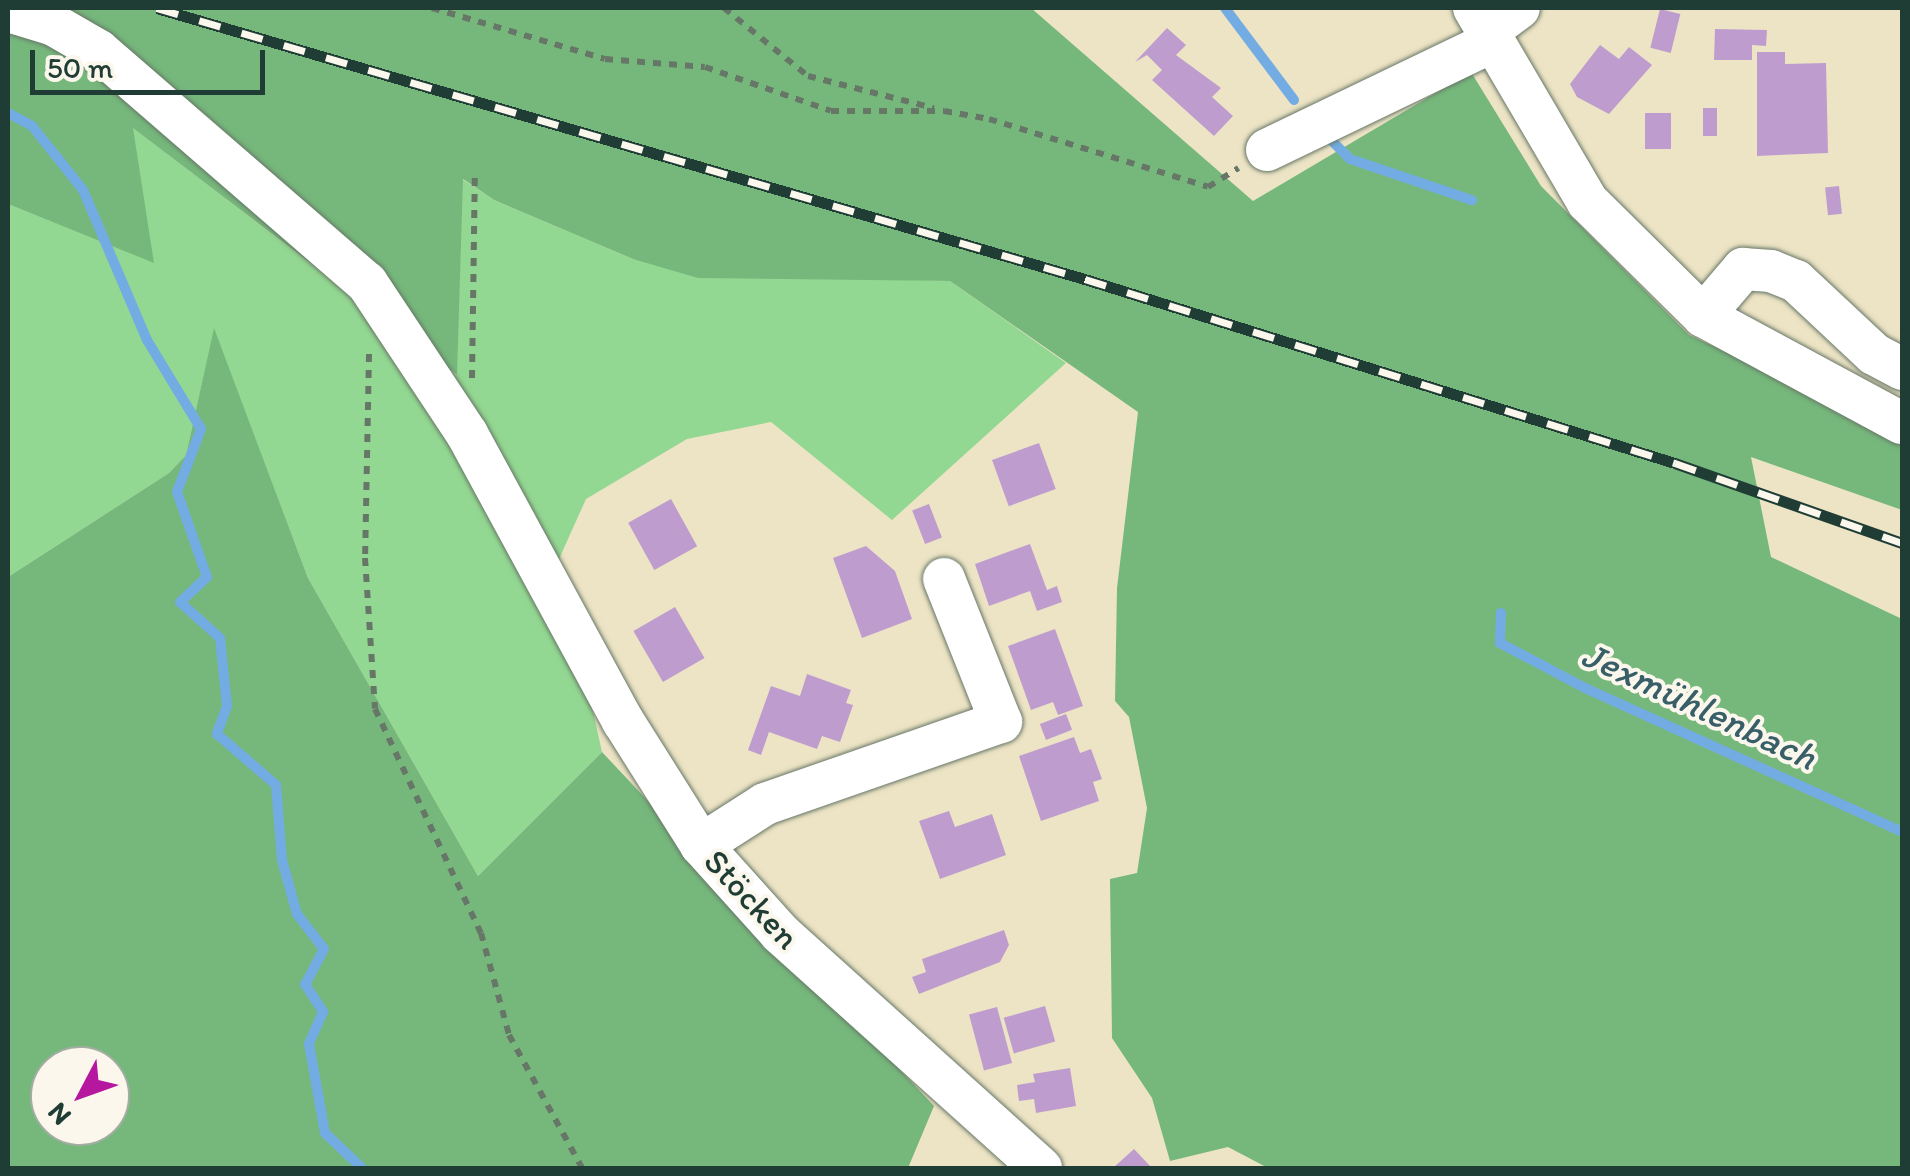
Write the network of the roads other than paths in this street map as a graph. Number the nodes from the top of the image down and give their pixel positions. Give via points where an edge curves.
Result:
1 (1519, 8) edge
2 (8, 11) edge
3 (57, 16) edge
4 (1483, 28) edge
5 (1267, 150) road end
6 (1703, 316) junction
7 (1902, 369) edge
8 (1902, 422) edge
9 (944, 579) dead end
10 (701, 845) junction
11 (1041, 1168) edge

1 - 4 street
2 - 3 street, Stöcken
3 - 10 street, Stöcken via 367,283 467,434 623,721
4 - 5 street
4 - 6 street via 1588,202
6 - 7 street via 1742,269 1771,270 1796,281 1874,354
6 - 8 street
9 - 10 street via 1001,722 765,804
10 - 11 street, Stöcken via 781,934

